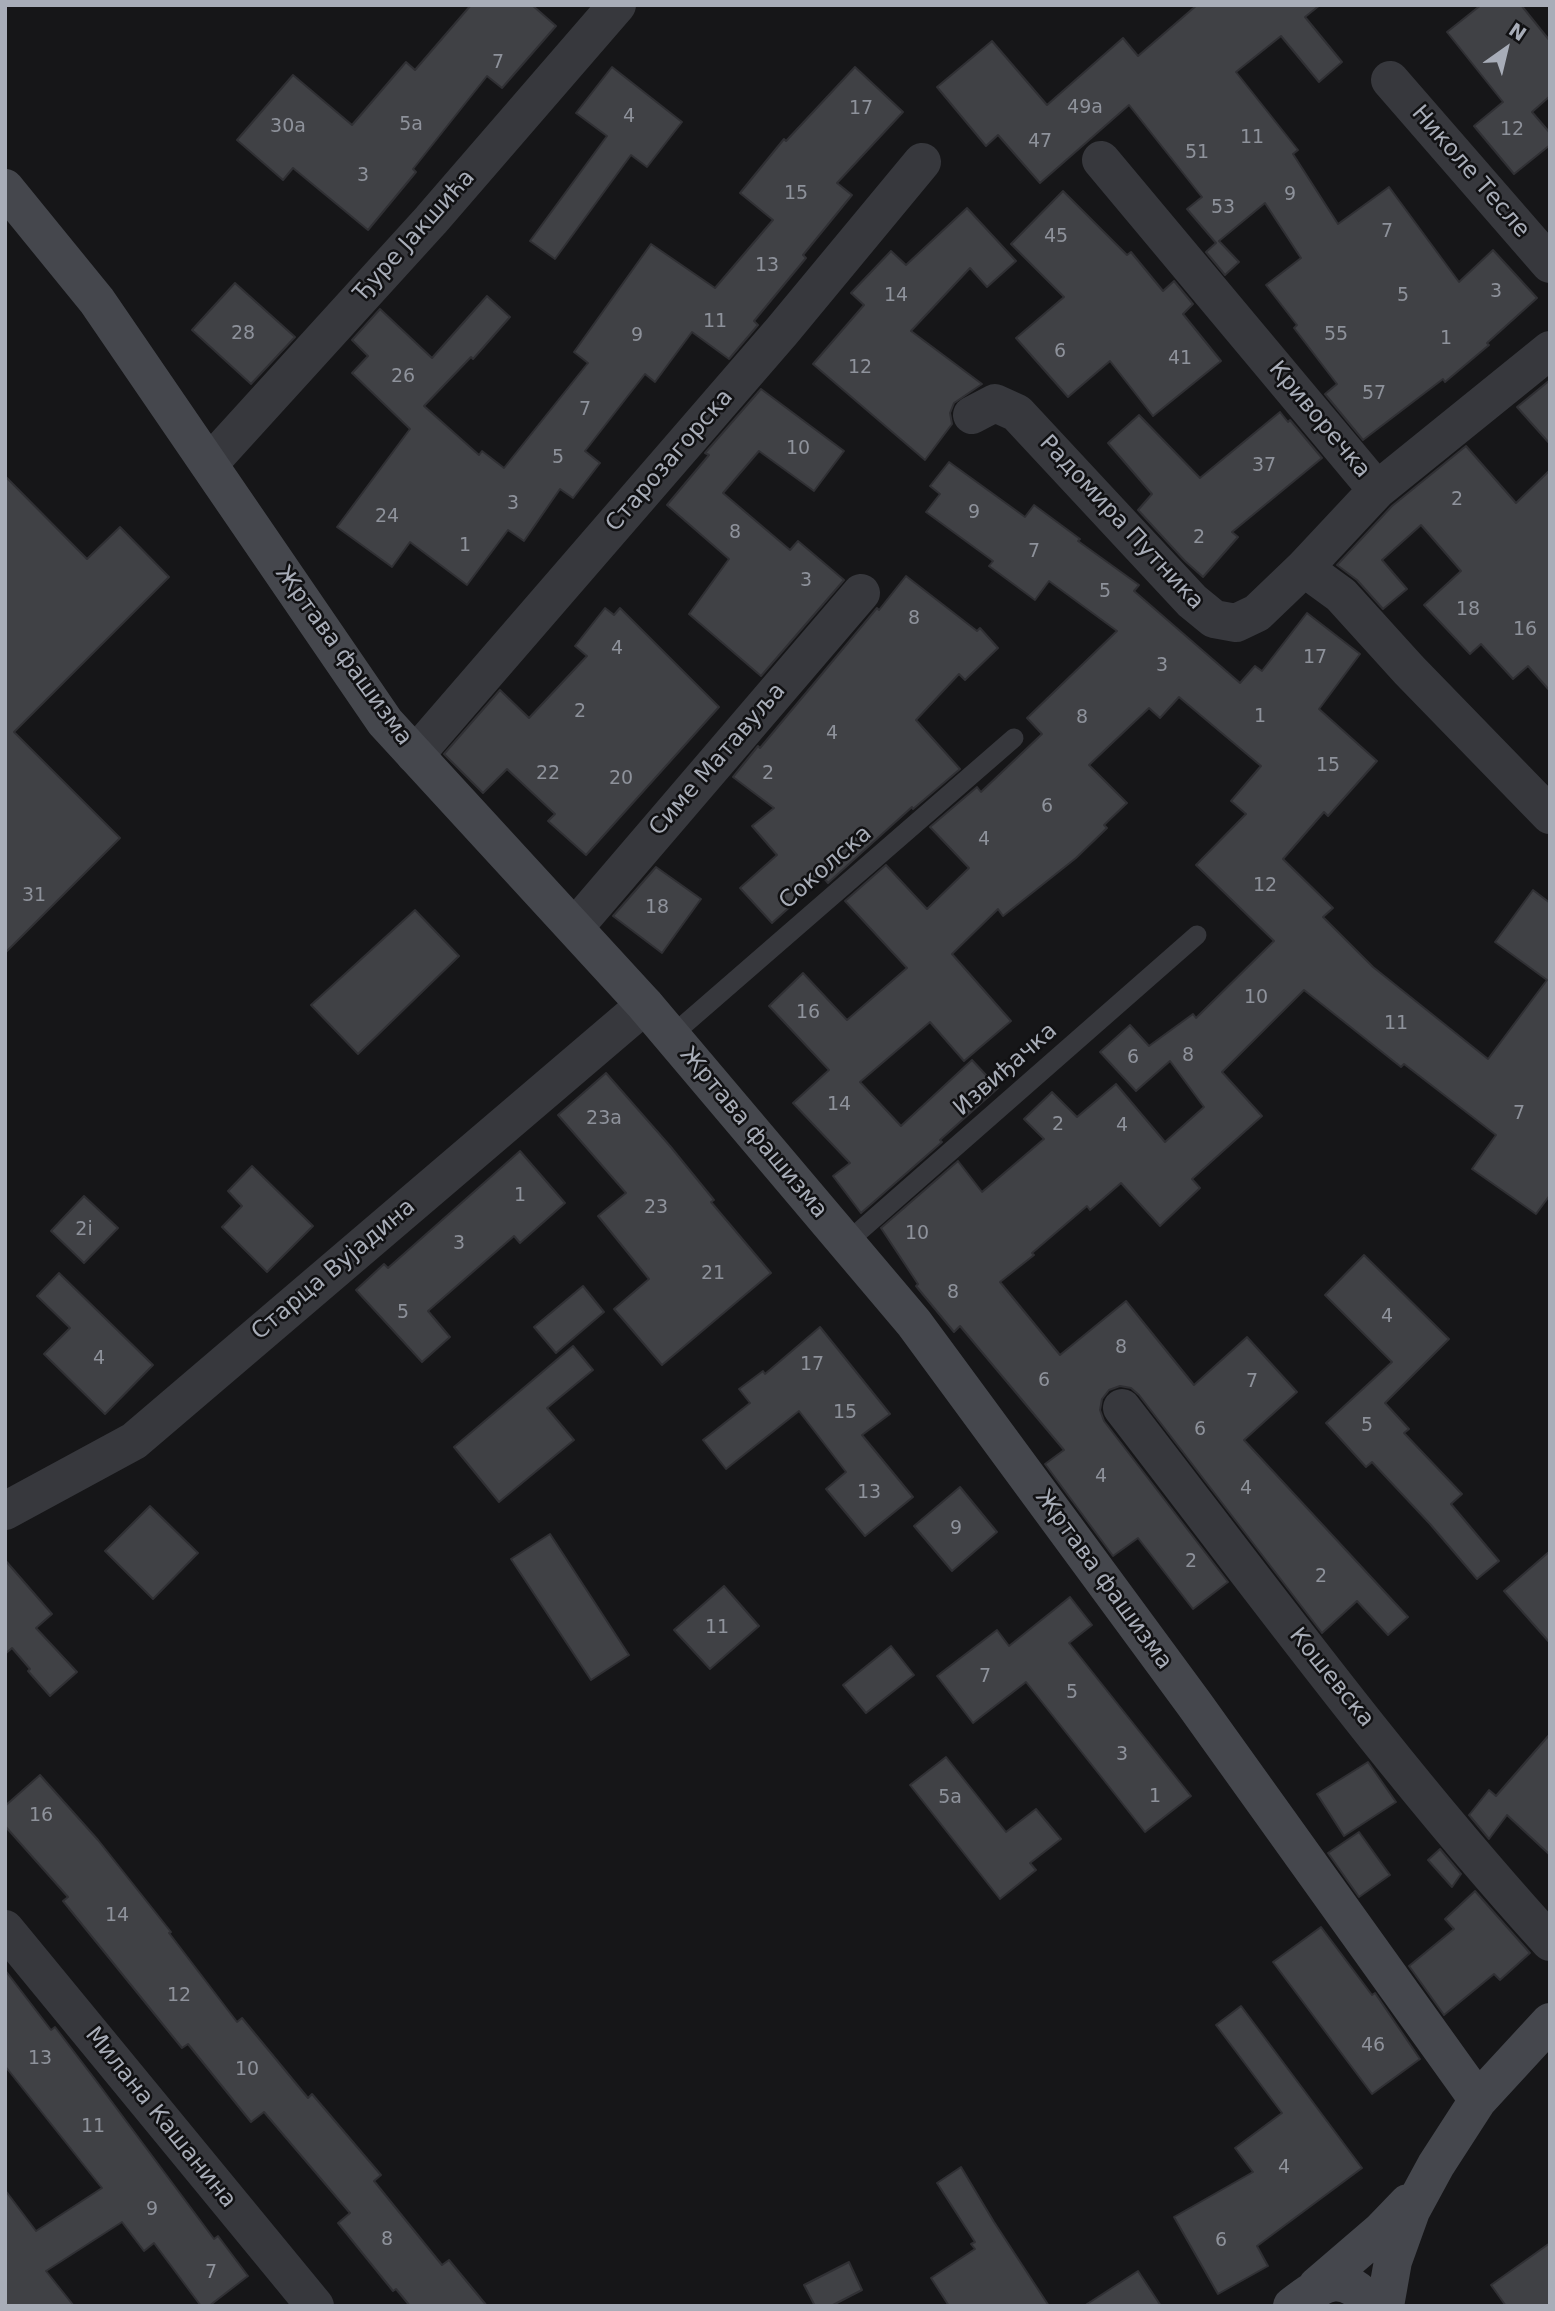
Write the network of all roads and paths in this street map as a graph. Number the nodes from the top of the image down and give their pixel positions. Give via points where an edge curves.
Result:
1 (617, 5) edge
2 (1390, 80) dead end
3 (1101, 160) dead end
4 (922, 162) dead end
5 (5, 188) edge
6 (1550, 264) edge
7 (1550, 350) edge
8 (972, 415) dead end
9 (209, 464) junction
10 (1377, 490) junction
11 (1304, 568) junction
12 (861, 593) dead end
13 (1014, 738) dead end
14 (415, 755) junction
15 (1550, 815) edge
16 (575, 927) junction
17 (1197, 934) dead end
18 (645, 1005) junction
19 (671, 1036) junction
20 (846, 1243) junction
21 (1122, 1408) dead end
22 (5, 1511) edge
23 (5, 1929) edge
24 (1550, 1942) edge
25 (1550, 2022) edge
26 (1478, 2099) junction
27 (1428, 2180) junction
28 (1304, 2296) edge
29 (1370, 2303) edge
30 (315, 2306) edge

1 - 9 street, Ђуре Јакшића via 431,220
2 - 6 street, Николе Тесле
3 - 10 street, Криворечка
4 - 14 street, Старозагорска
5 - 9 street, Жртава фашизма via 97,301
7 - 10 street
8 - 11 street, Радомира Путника via 995,403 1017,413 1214,620 1236,623 1257,612
9 - 14 street, Жртава фашизма via 385,722
10 - 11 street, Криворечка
11 - 15 street via 1341,595
12 - 16 street, Симе Матавуља
13 - 19 lane, Соколска
14 - 16 street, Жртава фашизма
16 - 18 street, Жртава фашизма
17 - 20 lane, Извиђачка
18 - 19 street, Жртава фашизма
18 - 22 street, Старца Вујадина via 134,1441
19 - 20 street, Жртава фашизма
20 - 26 street, Жртава фашизма via 915,1324
21 - 24 street, Кошевска via 1413,1781
23 - 30 street, Милана Кашанина
25 - 26 street
26 - 27 street
27 - 28 street via 1401,2212
27 - 29 street
28 - 29 street via 1338,2282 1352,2287

